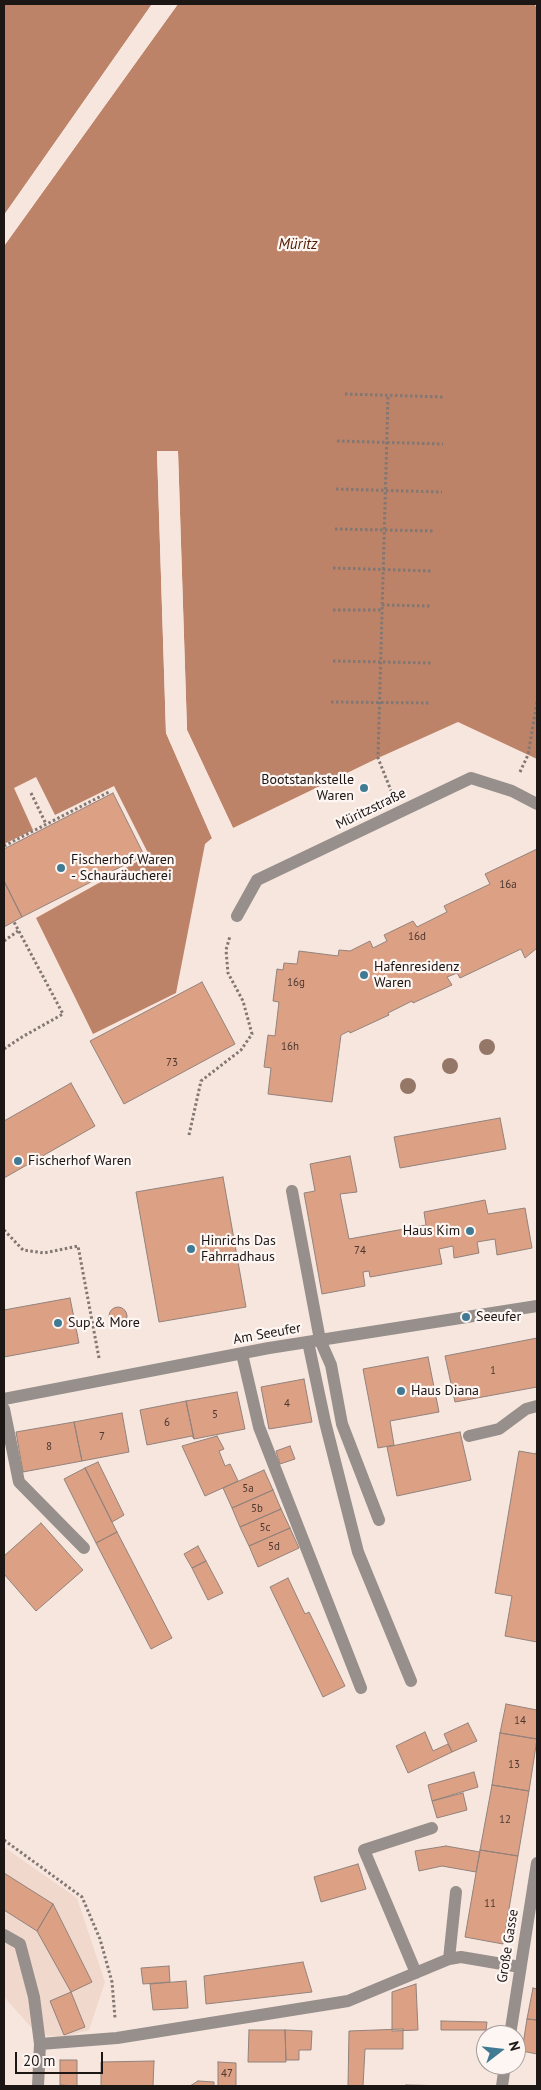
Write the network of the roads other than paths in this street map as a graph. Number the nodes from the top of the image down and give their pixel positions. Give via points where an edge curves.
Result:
1 (537, 804) edge
2 (237, 916) road end
3 (292, 1191) dead end
4 (537, 1306) edge
5 (314, 1341) junction
6 (242, 1354) junction
7 (4, 1399) edge
8 (537, 1406) edge
9 (4, 1409) edge
10 (469, 1436) dead end
11 (379, 1520) dead end
12 (84, 1548) dead end
13 (411, 1681) dead end
14 (361, 1688) dead end
15 (432, 1828) dead end
16 (537, 1863) edge
17 (456, 1892) dead end
18 (4, 1935) edge
19 (449, 1960) junction
20 (520, 1967) junction
21 (416, 1973) junction
22 (511, 2025) edge
23 (40, 2044) junction
24 (38, 2086) edge

1 - 2 street, Müritzstraße via 512,791 471,778 257,880
3 - 5 street
4 - 5 street, Am Seeufer
5 - 6 street, Am Seeufer
5 - 11 street via 331,1365 342,1424
5 - 13 street via 325,1422 358,1552
6 - 7 street, Am Seeufer
6 - 14 street via 259,1427
8 - 10 street via 526,1409 498,1429
9 - 12 street via 19,1482
15 - 21 street via 364,1850
16 - 20 street, Große Gasse
17 - 19 street
18 - 23 street via 20,1944 34,1997
19 - 20 street via 461,1957
19 - 21 street
20 - 22 street, Große Gasse
21 - 23 street via 348,2001 117,2038
23 - 24 street

